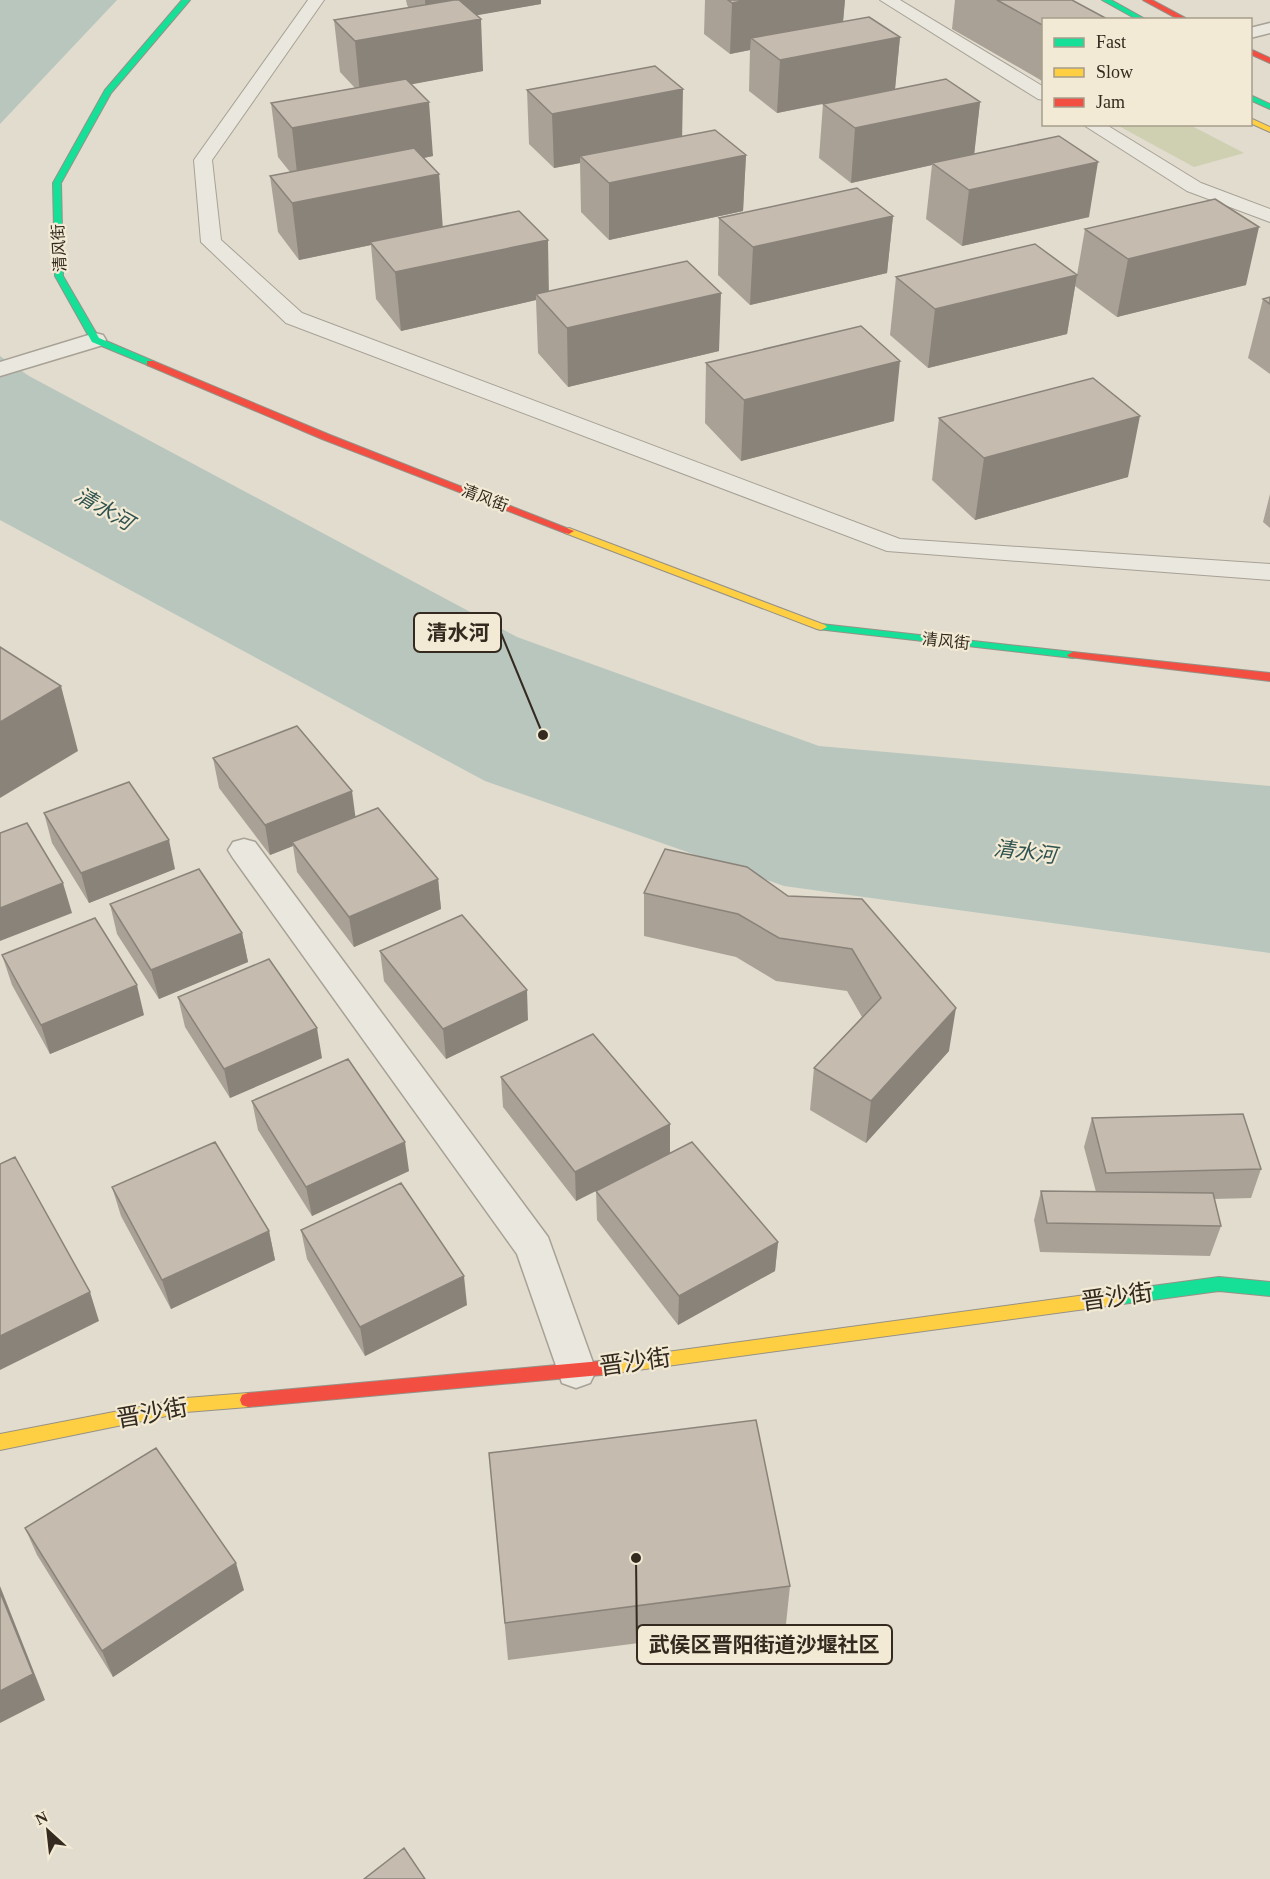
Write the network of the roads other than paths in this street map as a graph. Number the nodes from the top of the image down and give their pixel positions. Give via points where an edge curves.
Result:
1 (186, 0) edge
2 (316, 0) edge
3 (888, 0) edge
4 (1106, 0) edge
5 (1147, 0) edge
6 (1140, 18) edge
7 (1182, 18) edge
8 (1270, 28) edge
9 (1252, 33) edge
10 (1252, 52) edge
11 (1270, 61) edge
12 (1042, 94) edge
13 (1252, 98) edge
14 (1270, 107) edge
15 (1252, 121) edge
16 (1094, 126) edge
17 (1270, 130) edge
18 (1270, 216) edge
19 (95, 340) junction
20 (10, 366) edge
21 (1270, 572) edge
22 (1270, 677) edge
23 (244, 850) dead end
24 (1270, 1289) edge
25 (576, 1371) junction
26 (0, 1442) edge

1 - 19 street, 清风街 via 108,92 57,183 59,276
2 - 21 lane via 203,160 211,242 294,318 896,546
3 - 12 lane
4 - 6 street
5 - 7 street
8 - 9 street
10 - 11 street
13 - 14 street
15 - 17 street
16 - 18 lane via 1194,188
19 - 20 street
19 - 22 street, 清风街 via 326,437 823,628
23 - 25 street via 534,1248
24 - 25 street, 晋沙街 via 1219,1284
25 - 26 street, 晋沙街 via 186,1405

